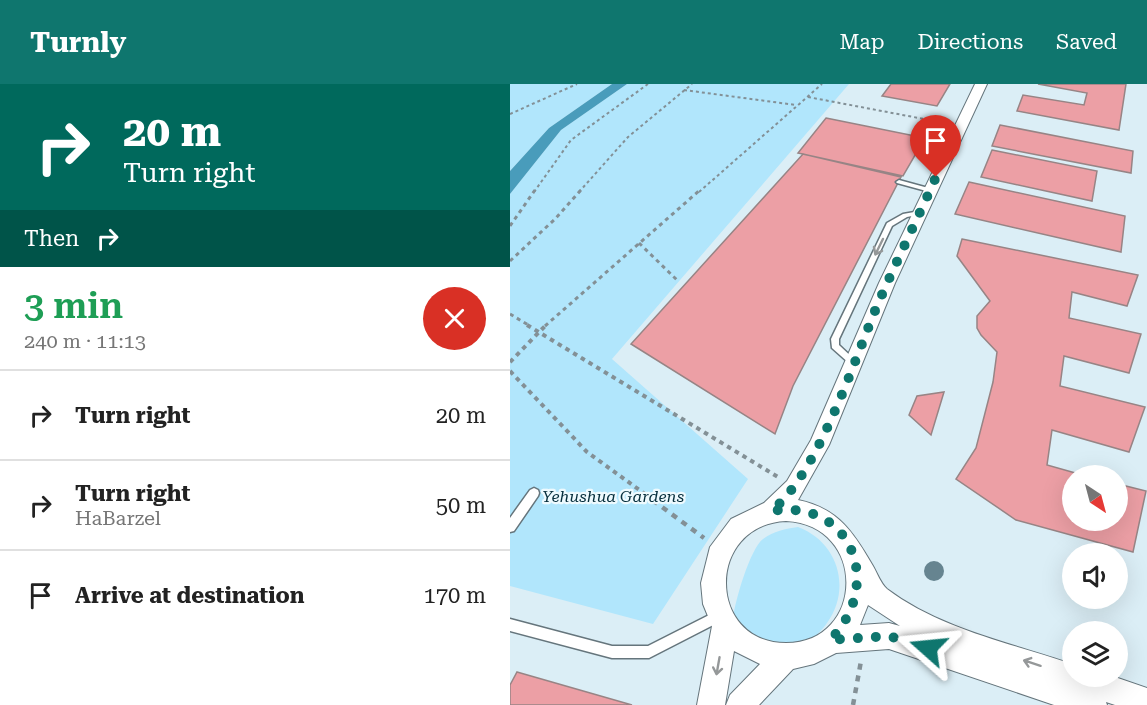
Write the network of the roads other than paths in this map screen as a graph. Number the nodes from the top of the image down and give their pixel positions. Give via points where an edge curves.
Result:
1 (981, 84) edge
2 (898, 182) dead end
3 (930, 190) junction
4 (920, 213) junction
5 (853, 362) junction
6 (534, 493) dead end
7 (771, 511) junction
8 (510, 527) edge
9 (855, 559) junction
10 (722, 621) junction
11 (510, 625) edge
12 (830, 640) junction
13 (786, 657) junction
14 (1147, 702) edge
15 (711, 705) edge
16 (740, 705) edge
17 (1093, 705) edge

1 - 3 street
2 - 3 lane
3 - 4 street
4 - 5 street
4 -> 5 lane via 905,215 889,225 835,339 835,346
5 - 7 street via 819,445 795,488
6 - 8 lane
7 - 9 street via 803,510 823,518 846,539
7 - 10 street via 744,525 722,551 713,589
9 - 12 street via 855,602 847,620
14 -> 9 street via 929,629 876,596
10 - 11 lane via 649,652 612,652
10 - 13 street via 740,644 768,656
10 -> 15 street
12 - 13 street via 809,652
12 - 17 street via 889,636 906,640
13 - 16 street

